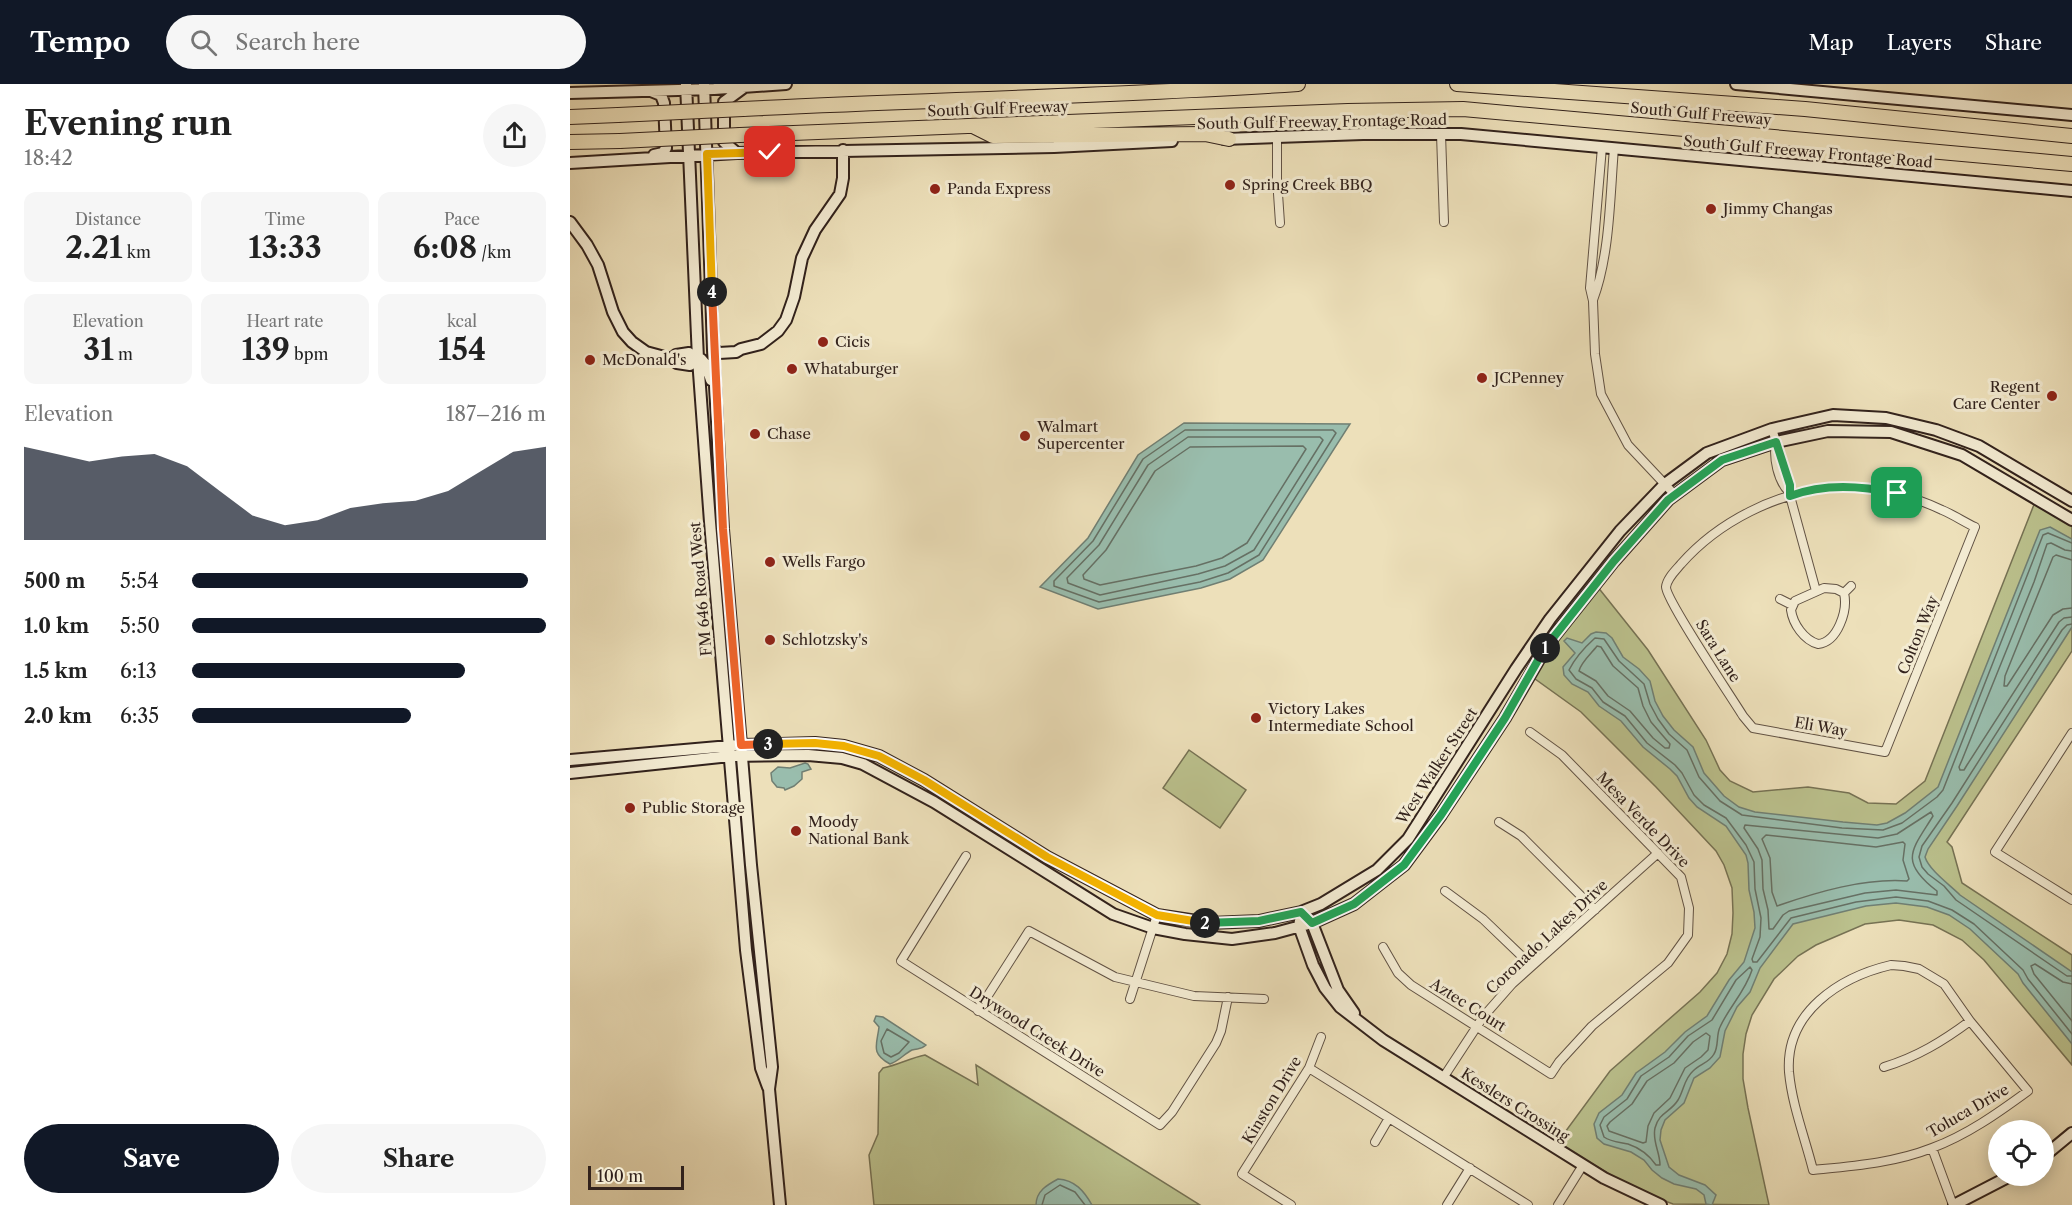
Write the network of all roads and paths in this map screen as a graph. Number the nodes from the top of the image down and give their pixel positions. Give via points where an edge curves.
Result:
1 (786, 84) edge
2 (1130, 84) edge
3 (1298, 84) edge
4 (1457, 84) edge
5 (1736, 84) edge
6 (704, 86) edge
7 (686, 87) edge
8 (743, 87) junction
9 (647, 90) junction
10 (570, 93) edge
11 (989, 98) junction
12 (2072, 115) edge
13 (570, 117) edge
14 (973, 126) junction
15 (1441, 134) junction
16 (2072, 136) edge
17 (1277, 137) junction
18 (1229, 139) junction
19 (570, 142) edge
20 (1602, 147) junction
21 (1614, 148) junction
22 (843, 150) junction
23 (737, 153) junction
24 (707, 154) junction
25 (689, 155) junction
26 (642, 158) junction
27 (576, 162) edge
28 (2072, 164) edge
29 (570, 168) edge
30 (2072, 191) edge
31 (570, 222) edge
32 (1280, 222) dead end
33 (1444, 222) dead end
34 (1593, 301) junction
35 (696, 316) junction
36 (714, 350) junction
37 (696, 359) junction
38 (716, 388) junction
39 (1772, 429) junction
40 (1776, 442) junction
41 (1979, 446) junction
42 (1962, 455) junction
43 (1665, 484) junction
44 (1790, 494) junction
45 (1675, 495) junction
46 (2072, 501) edge
47 (2072, 520) edge
48 (1851, 586) dead end
49 (1816, 591) junction
50 (1844, 593) junction
51 (1780, 599) dead end
52 (1792, 605) junction
53 (1753, 728) joint
54 (1530, 732) dead end
55 (2072, 734) edge
56 (730, 751) junction
57 (741, 751) junction
58 (1885, 752) joint
59 (570, 760) edge
60 (570, 773) edge
61 (1499, 822) dead end
62 (1658, 853) junction
63 (966, 856) dead end
64 (1445, 891) dead end
65 (2072, 900) edge
66 (1594, 910) junction
67 (1301, 912) junction
68 (1157, 915) junction
69 (1312, 923) junction
70 (1299, 926) junction
71 (1153, 928) junction
72 (1383, 947) dead end
73 (1532, 966) junction
74 (1136, 982) junction
75 (1228, 997) junction
76 (1130, 999) dead end
77 (1264, 999) dead end
78 (978, 1011) junction
79 (1360, 1021) junction
80 (1970, 1021) junction
81 (1477, 1027) junction
82 (1321, 1037) dead end
83 (1309, 1068) junction
84 (1884, 1068) dead end
85 (1551, 1074) joint
86 (1443, 1078) junction
87 (768, 1089) junction
88 (1389, 1118) junction
89 (2072, 1133) edge
90 (1375, 1142) dead end
91 (1932, 1148) junction
92 (2054, 1148) edge
93 (1583, 1165) junction
94 (1470, 1168) junction
95 (1990, 1186) edge
96 (780, 1205) edge
97 (1291, 1205) edge
98 (1447, 1205) edge
99 (1528, 1205) edge
100 (1558, 1205) edge
101 (1661, 1205) edge
102 (1953, 1205) edge

1 - 8 main road
2 - 11 highway
3 - 11 highway, South Gulf Freeway
4 - 16 highway, South Gulf Freeway via 1805,109
5 - 12 main road
6 - 7 main road
6 - 8 main road
6 - 24 main road, FM 646 Road West
7 - 9 main road
7 - 25 main road, FM 646 Road West
8 - 23 main road via 724,102 724,142
9 - 10 main road
9 - 26 main road via 662,96 666,148
11 - 13 highway, South Gulf Freeway, bridge
14 - 18 highway via 993,136 1205,134
14 - 19 highway, South Gulf Freeway, bridge
14 - 28 highway, South Gulf Freeway via 1463,109
15 - 17 main road, South Gulf Freeway Frontage Road
15 - 20 main road, South Gulf Freeway Frontage Road
15 - 33 street
17 - 18 main road, South Gulf Freeway Frontage Road
17 - 32 street
18 - 22 main road, South Gulf Freeway Frontage Road via 1060,147
20 - 21 main road, South Gulf Freeway Frontage Road
20 - 34 street via 1590,288
21 - 30 main road, South Gulf Freeway Frontage Road
21 - 34 street via 1605,240
22 - 23 main road, South Gulf Freeway Frontage Road
22 - 36 main road via 840,194 815,230 802,258 786,320 761,344 741,349 719,346
23 - 24 main road, South Gulf Freeway Frontage Road
24 - 25 main road, South Gulf Freeway Frontage Road
24 - 36 main road, FM 646 Road West
25 - 26 main road, South Gulf Freeway Frontage Road
25 - 35 main road, FM 646 Road West
26 - 27 main road, South Gulf Freeway Frontage Road
27 - 29 main road
31 - 37 main road via 598,265 613,312 632,342 646,352 677,363 690,365
34 - 43 street via 1601,394 1628,445
35 - 36 main road via 705,347
35 - 37 main road, FM 646 Road West
36 - 38 main road, FM 646 Road West
37 - 38 main road via 706,364
37 - 56 main road, FM 646 Road West
38 - 57 main road, FM 646 Road West
39 - 40 street
39 - 41 main road, West Walker Street via 1833,415 1886,418
39 - 43 main road, West Walker Street via 1707,453
40 - 42 main road, West Walker Street via 1828,431 1891,432
40 - 44 street
40 - 45 main road, West Walker Street via 1722,460
41 - 42 street
41 - 46 main road, West Walker Street
42 - 47 main road, West Walker Street
43 - 45 street
43 - 67 main road, West Walker Street via 1620,531 1550,619 1408,839 1377,870
44 - 49 street
44 - 53 street, Sara Lane via 1722,528 1692,552 1666,586 1681,618
44 - 58 street, Colton Way via 1824,488 1869,488 1930,505 1976,527
45 - 69 main road, West Walker Street via 1614,561 1548,644 1499,728 1404,865 1354,904
48 - 50 street
49 - 50 street via 1824,588
49 - 52 street
50 - 52 street via 1843,614 1834,635 1824,644 1806,638 1792,615
51 - 52 street
53 - 58 street, Eli Way
54 - 62 street, Mesa Verde Drive via 1562,755
55 - 65 street via 1995,852
56 - 57 main road, West Walker Street
56 - 59 main road, West Walker Street
56 - 60 main road, West Walker Street
56 - 87 main road, FM 646 Road West via 746,950 760,1068
57 - 68 main road, West Walker Street via 815,743 879,756 1047,857
57 - 71 main road, West Walker Street via 842,758 863,764 934,802 1113,914
57 - 87 main road, FM 646 Road West via 772,1067
61 - 66 street via 1521,836
62 - 66 street, Coronado Lakes Drive
62 - 85 street, Mesa Verde Drive via 1681,877 1689,908 1688,935 1668,963 1592,1026
63 - 78 street, Drywood Creek Drive via 901,961
64 - 73 street via 1483,919
66 - 73 street, Coronado Lakes Drive
67 - 68 main road, West Walker Street via 1259,921 1210,923
67 - 69 main road, Kesslers Crossing
67 - 70 main road, Kesslers Crossing
68 - 71 street
69 - 70 main road, West Walker Street
69 - 79 main road, Kesslers Crossing via 1338,990
70 - 71 main road, West Walker Street via 1232,939
70 - 79 main road, Kesslers Crossing via 1324,988
71 - 74 street
72 - 81 street, Aztec Court via 1398,973 1411,985
73 - 81 street, Coronado Lakes Drive
74 - 75 street via 1194,996
74 - 76 street
74 - 78 street via 1115,977 1029,931
75 - 77 street
75 - 78 street, Drywood Creek Drive via 1216,1044 1160,1125
79 - 86 main road, Kesslers Crossing
80 - 84 street via 1941,1042
80 - 91 street, Toluca Drive via 2028,1091 1996,1114
80 - 91 street, Toluca Drive via 1944,984 1919,969 1891,965 1827,992 1801,1020 1794,1036 1789,1064 1792,1092 1813,1170 1879,1163
81 - 85 street, Aztec Court
81 - 86 street, Coronado Lakes Drive
82 - 83 street, Kinston Drive
83 - 88 street
83 - 97 street, Kinston Drive via 1242,1174
86 - 93 main road, Kesslers Crossing
87 - 96 main road, FM 646 Road West
88 - 90 street
88 - 94 street
89 - 92 main road
91 - 102 street
93 - 100 street
93 - 101 main road, Kesslers Crossing
94 - 98 street
94 - 99 street
95 - 102 main road

